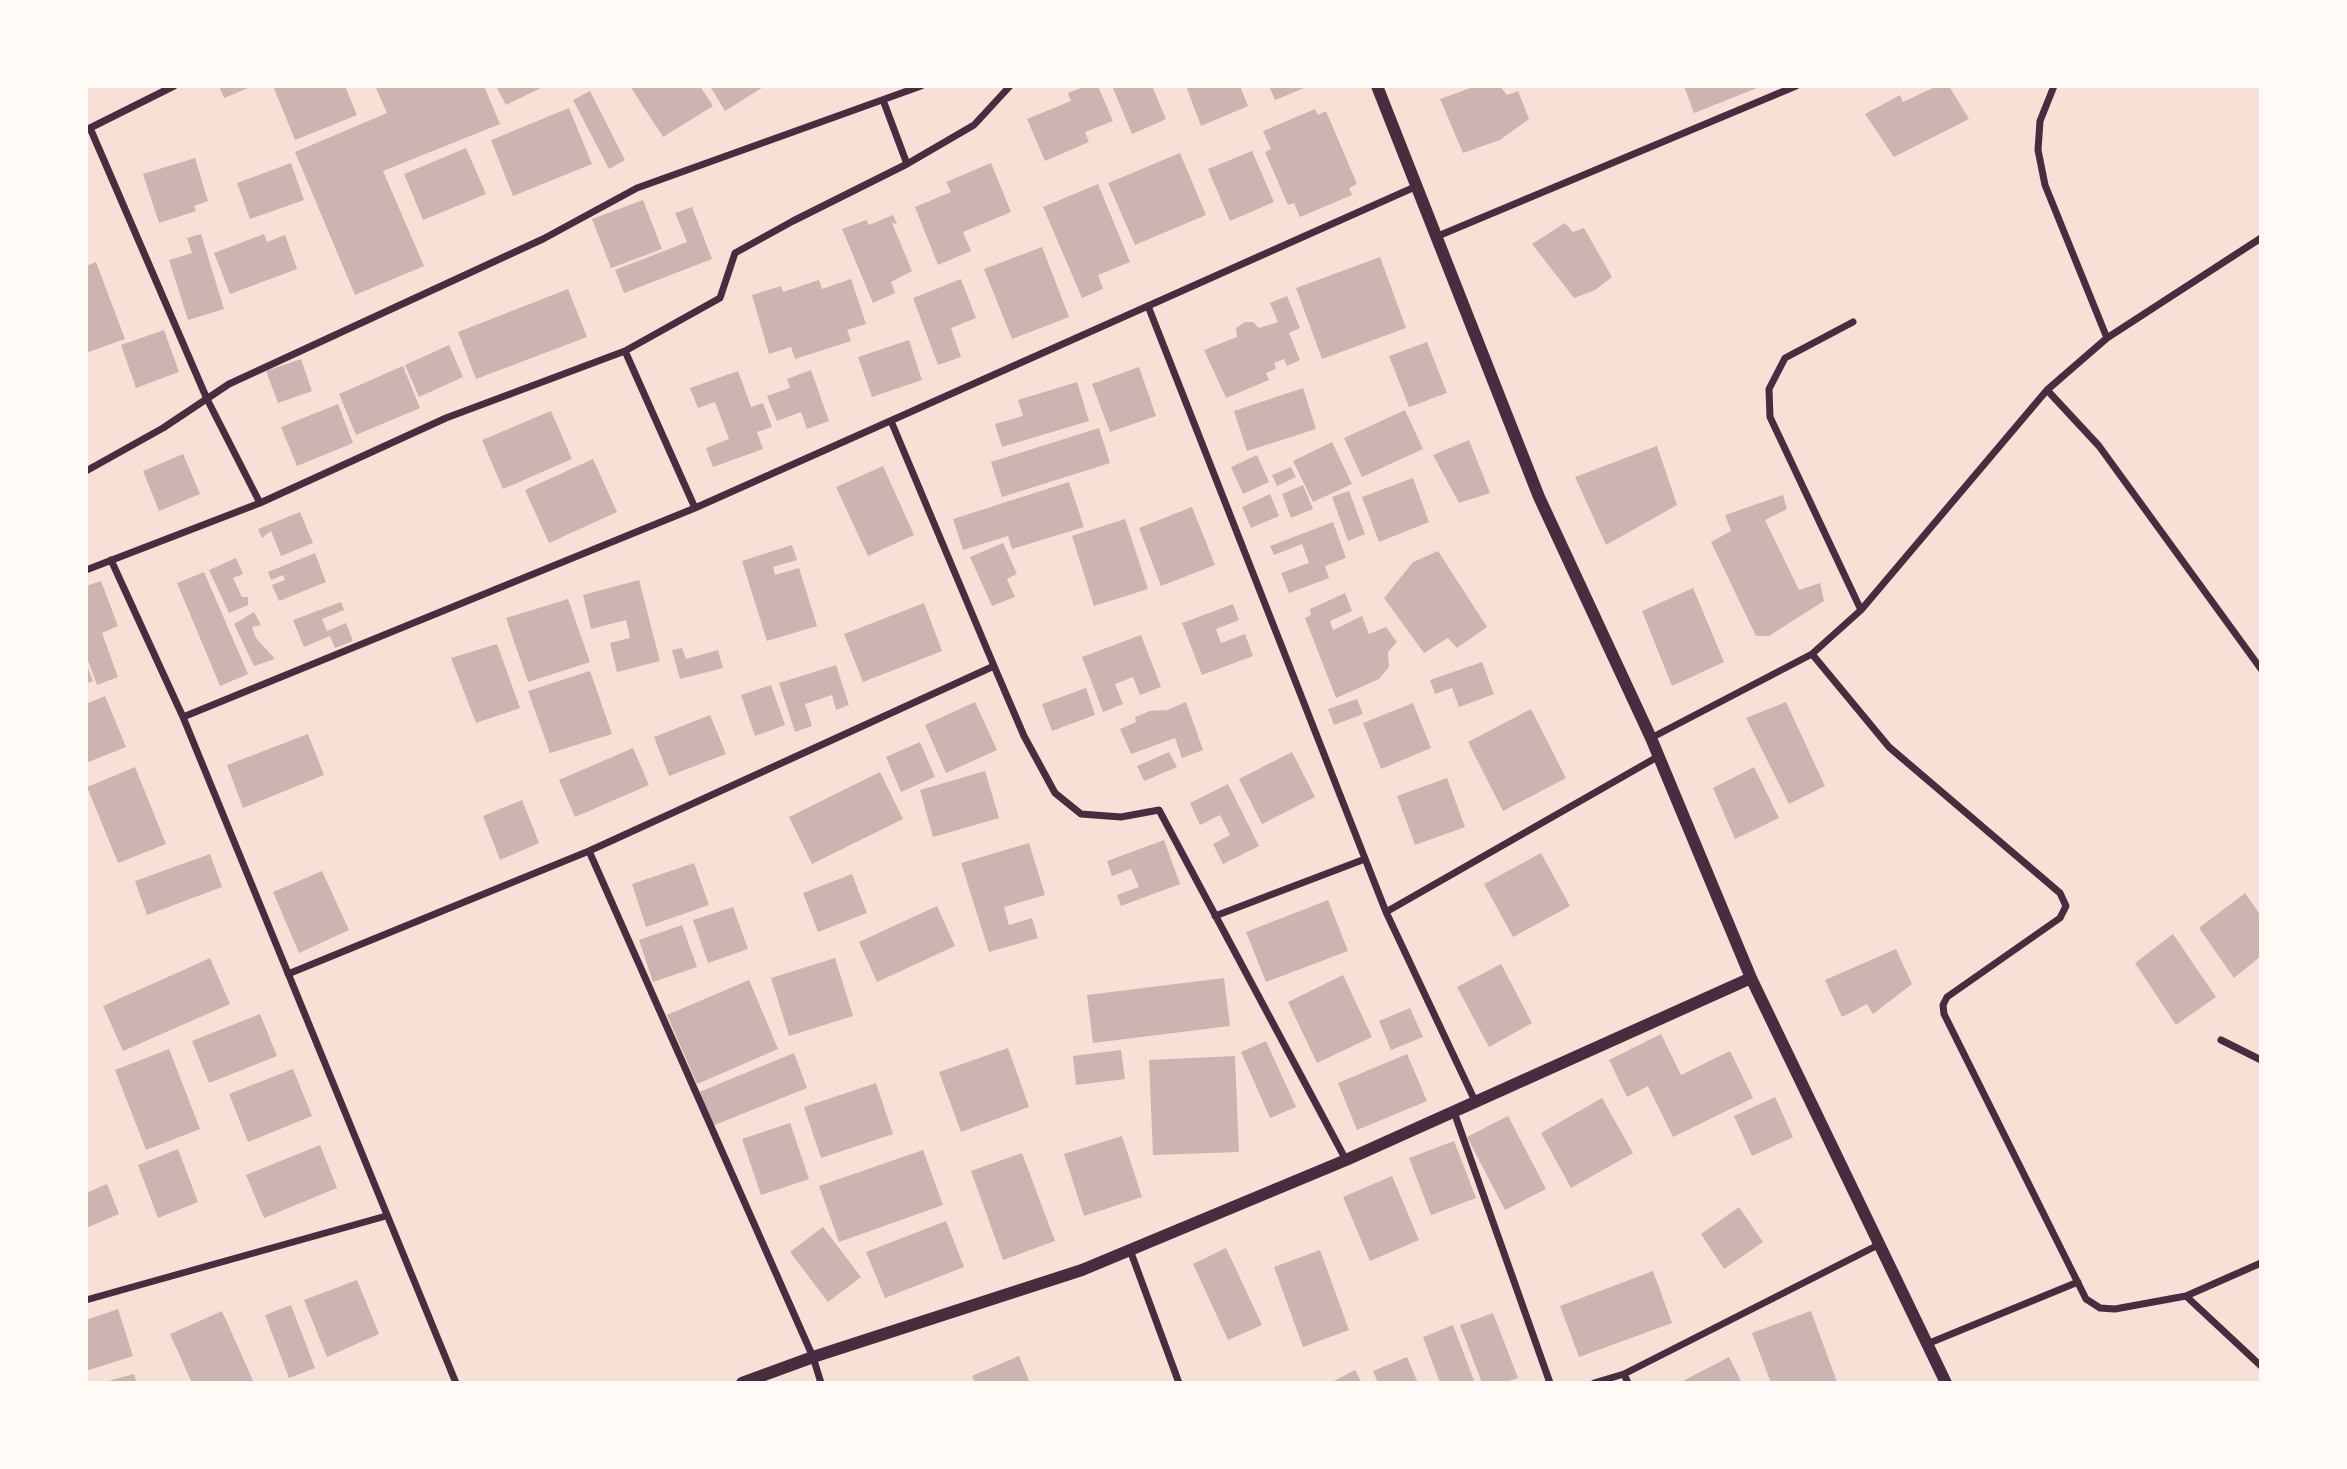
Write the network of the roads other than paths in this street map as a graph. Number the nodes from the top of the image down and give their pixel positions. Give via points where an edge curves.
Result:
1 (174, 86) edge
2 (921, 86) edge
3 (1010, 86) edge
4 (1377, 86) edge
5 (1797, 86) edge
6 (2054, 86) edge
7 (883, 100) junction
8 (88, 129) edge
9 (907, 164) junction
10 (1418, 186) junction
11 (1438, 236) junction
12 (2261, 238) edge
13 (1148, 306) junction
14 (1853, 322) dead end
15 (2107, 338) junction
16 (625, 351) junction
17 (2047, 390) junction
18 (207, 399) junction
19 (891, 421) junction
20 (86, 471) edge
21 (260, 503) junction
22 (695, 508) junction
23 (111, 560) junction
24 (86, 570) edge
25 (1861, 610) junction
26 (1812, 654) junction
27 (994, 667) junction
28 (2261, 670) edge
29 (183, 717) junction
30 (1651, 738) junction
31 (1659, 756) junction
32 (589, 850) junction
33 (1365, 859) junction
34 (1386, 912) junction
35 (1215, 916) junction
36 (288, 974) junction
37 (1751, 978) junction
38 (2221, 1040) dead end
39 (2261, 1060) edge
40 (1475, 1101) junction
41 (1454, 1112) junction
42 (1346, 1160) junction
43 (386, 1216) junction
44 (1880, 1244) junction
45 (1130, 1251) junction
46 (2261, 1264) edge
47 (2078, 1282) junction
48 (2186, 1296) junction
49 (86, 1300) edge
50 (1927, 1344) junction
51 (813, 1357) junction
52 (2261, 1366) edge
53 (1623, 1374) junction
54 (456, 1383) edge
55 (742, 1383) edge
56 (821, 1383) edge
57 (1179, 1383) edge
58 (1550, 1383) edge
59 (1594, 1383) edge
60 (1628, 1383) edge
61 (1946, 1383) edge

1 - 8 street
2 - 7 street
3 - 9 street via 974,125
4 - 10 street
5 - 11 street
6 - 15 street via 2040,121 2038,150 2045,185
7 - 9 street
7 - 18 street via 637,188 542,239 250,373
8 - 18 street
9 - 16 street via 736,253 720,298
10 - 11 street
10 - 13 street
11 - 30 street via 1539,496
12 - 15 street
13 - 19 street
13 - 33 street
14 - 25 street via 1785,358 1769,389 1770,417
15 - 17 street
16 - 21 street via 446,418
16 - 22 street
17 - 25 street
17 - 28 street via 2099,446
18 - 20 street
18 - 21 street
19 - 22 street
19 - 27 street
21 - 23 street
22 - 29 street
23 - 24 street
23 - 29 street
25 - 26 street
26 - 30 street
26 - 47 street via 1904,762 2060,893 2066,906 2060,918 1947,997 1944,1014
27 - 32 street
27 - 35 street via 1055,793 1081,814 1121,817 1159,810
29 - 36 street
30 - 31 street
31 - 34 street
31 - 37 street
32 - 36 street
32 - 51 street
33 - 34 street
33 - 35 street
34 - 40 street
35 - 42 street
36 - 43 street
37 - 40 street
37 - 44 street
38 - 39 street
40 - 41 street
41 - 42 street
41 - 58 street
42 - 45 street
43 - 49 street
43 - 54 street
44 - 50 street
44 - 53 street
45 - 51 street
45 - 57 street
46 - 48 street
47 - 48 street via 2086,1299 2100,1308
47 - 50 street
48 - 52 street
50 - 61 street
51 - 55 street
51 - 56 street
53 - 59 street
53 - 60 street

